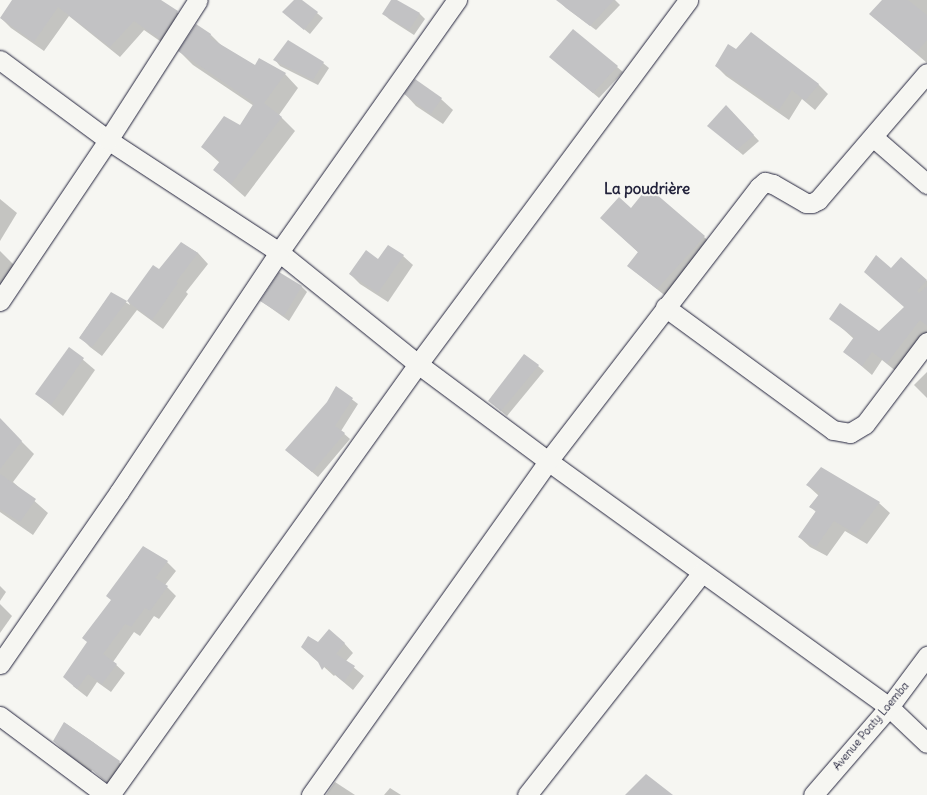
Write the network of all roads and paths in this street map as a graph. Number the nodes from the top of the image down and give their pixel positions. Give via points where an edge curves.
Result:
1 (198, 0) edge
2 (457, 0) edge
3 (688, 0) edge
4 (0, 60) edge
5 (927, 73) edge
6 (873, 137) junction
7 (108, 140) junction
8 (927, 184) edge
9 (279, 252) junction
10 (0, 301) edge
11 (665, 307) junction
12 (927, 342) edge
13 (418, 364) junction
14 (548, 461) junction
15 (702, 573) junction
16 (927, 656) edge
17 (0, 664) edge
18 (889, 707) junction
19 (0, 716) edge
20 (927, 743) edge
21 (106, 795) edge
22 (110, 795) edge
23 (311, 795) edge
24 (527, 795) edge
25 (813, 795) edge

1 - 7 street
2 - 9 street
3 - 13 street
4 - 7 street
5 - 6 street
6 - 8 street
6 - 11 street via 818,200 812,203 806,204 773,184 765,182
7 - 9 street
7 - 10 street
9 - 13 street
9 - 17 street via 119,492
11 - 12 street via 833,430 850,433 865,424
11 - 14 street
13 - 14 street
13 - 22 street
14 - 15 street
14 - 23 street
15 - 18 street
15 - 24 street
16 - 18 street, Avenue Poaty Loemba
18 - 20 street
18 - 25 street, Avenue Poaty Loemba
19 - 21 street

